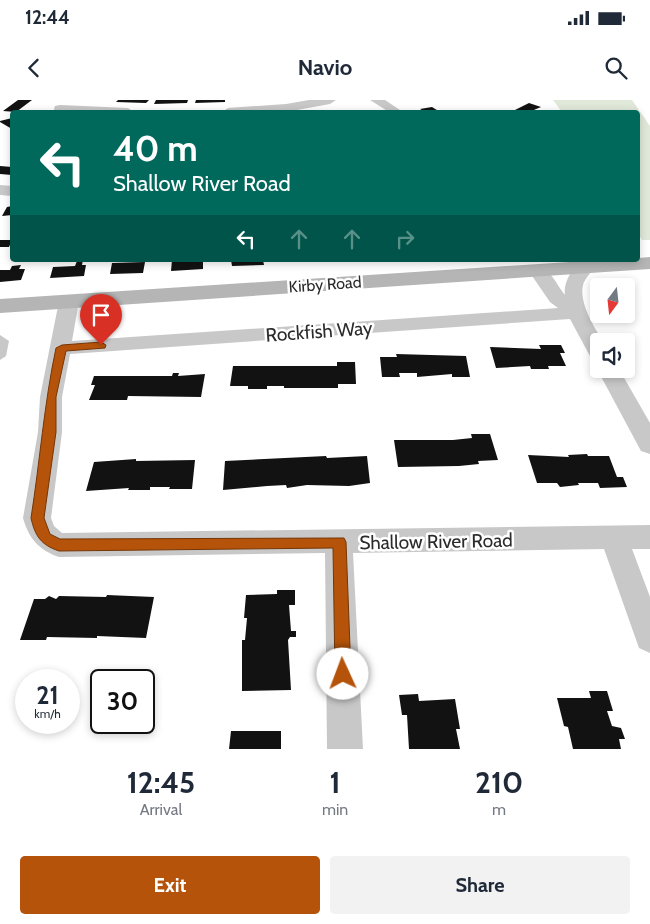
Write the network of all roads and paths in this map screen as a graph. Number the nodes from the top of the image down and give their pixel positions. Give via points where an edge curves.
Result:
1 (330, 100) edge
2 (376, 100) edge
3 (60, 109) dead end
4 (83, 110) edge
5 (257, 110) edge
6 (394, 110) edge
7 (650, 263) edge
8 (546, 266) edge
9 (587, 266) junction
10 (69, 301) junction
11 (0, 306) edge
12 (576, 313) junction
13 (590, 337) edge
14 (0, 338) edge
15 (62, 348) junction
16 (0, 356) edge
17 (613, 378) edge
18 (650, 445) edge
19 (650, 537) edge
20 (614, 538) junction
21 (340, 542) junction
22 (650, 638) edge
23 (345, 749) edge

1 - 5 street
2 - 6 street
3 - 4 street
7 - 9 main road, Kirby Road
8 - 9 main road, Kirby Road
8 - 10 main road, Kirby Road
8 - 12 street via 557,298
9 - 12 street via 575,279 572,293
10 - 11 main road, Kirby Road
10 - 15 street, Shallow River Road
12 - 13 street
12 - 15 street, Rockfish Way
14 - 16 lane via 4,340
15 - 21 street, Shallow River Road via 51,397 50,432 37,518 45,538 59,545
17 - 18 street
19 - 20 street, Shallow River Road
20 - 21 street, Shallow River Road
20 - 22 street
21 - 23 street

